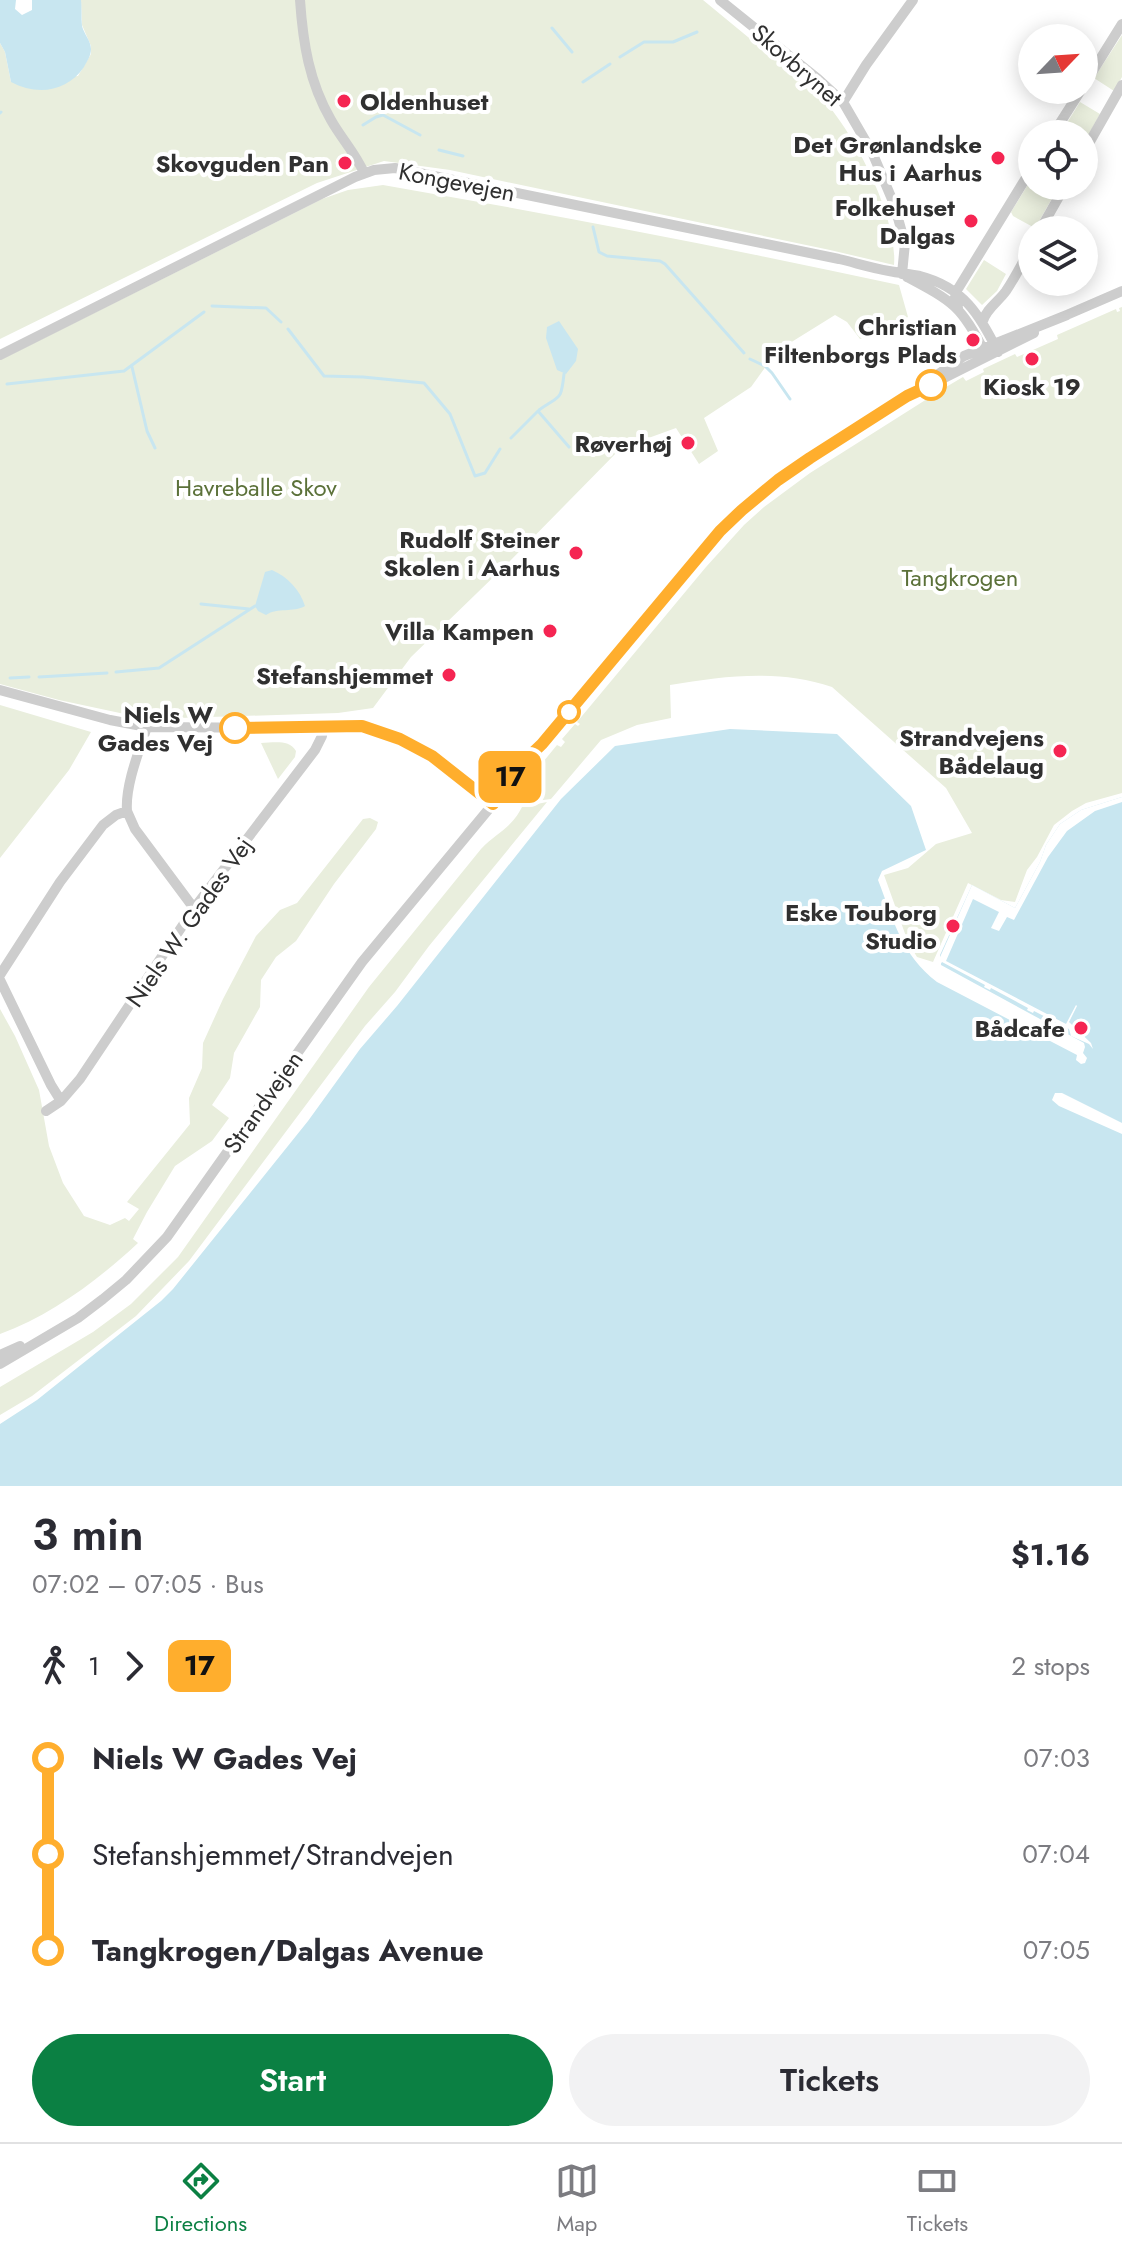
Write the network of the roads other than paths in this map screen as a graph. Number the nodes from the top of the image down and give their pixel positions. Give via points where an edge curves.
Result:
1 (300, 0) edge
2 (720, 0) edge
3 (913, 0) edge
4 (1122, 24) edge
5 (1098, 63) edge
6 (1122, 85) edge
7 (843, 102) junction
8 (1098, 127) edge
9 (364, 173) junction
10 (1018, 191) edge
11 (1018, 271) edge
12 (902, 274) junction
13 (1122, 291) edge
14 (956, 292) junction
15 (958, 308) junction
16 (983, 321) junction
17 (996, 348) junction
18 (985, 353) junction
19 (0, 355) edge
20 (0, 690) edge
21 (147, 727) junction
22 (323, 727) junction
23 (493, 804) junction
24 (127, 811) junction
25 (195, 907) junction
26 (0, 977) edge
27 (61, 1101) junction
28 (46, 1111) dead end
29 (59, 1330) junction
30 (0, 1355) edge
31 (0, 1364) edge

1 - 9 street via 318,97
2 - 7 street, Skovbrynet
3 - 7 street
4 - 5 street
6 - 8 street
7 - 12 street, Skovbrynet via 894,204 905,243
9 - 12 street, Kongevejen via 403,169
9 - 19 street, Kongevejen
10 - 14 street
11 - 16 street
12 - 14 street
12 - 15 street
13 - 17 street, Strandvejen
14 - 15 street
14 - 16 street
15 - 18 street
16 - 17 street
17 - 18 street, Strandvejen
18 - 23 street, Strandvejen via 795,468 726,525 519,765
20 - 21 street
21 - 22 street
21 - 24 street
22 - 23 street via 362,726 400,739 432,756
22 - 25 street, Niels W. Gades Vej via 315,750
23 - 29 street, Strandvejen via 362,962 167,1237 126,1280
24 - 25 street
24 - 26 street via 103,825
25 - 27 street, Niels W. Gades Vej
26 - 27 street
27 - 28 street, Niels W. Gades Vej
29 - 30 street
29 - 31 street, Strandvejen

